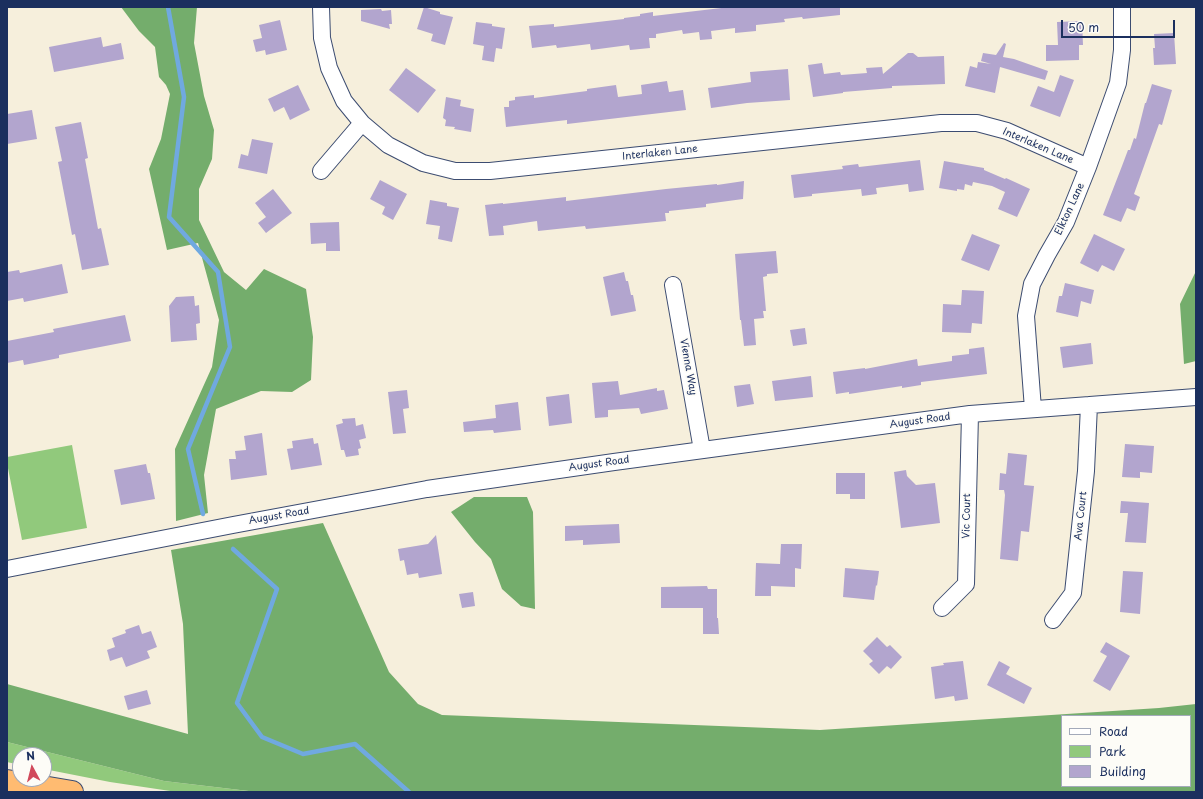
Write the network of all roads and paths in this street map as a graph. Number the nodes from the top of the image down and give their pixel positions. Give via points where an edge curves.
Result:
1 (321, 7) edge
2 (1122, 7) edge
3 (362, 123) junction
4 (1088, 167) junction
5 (321, 171) dead end
6 (673, 285) dead end
7 (1196, 397) edge
8 (1089, 405) junction
9 (1033, 409) junction
10 (970, 414) junction
11 (702, 450) junction
12 (7, 569) edge
13 (942, 608) dead end
14 (1054, 620) dead end
15 (7, 780) edge
16 (72, 792) edge

1 - 3 street, Interlaken Lane via 322,38 329,68 344,101
2 - 4 street, Elkton Lane via 1122,50 1118,83
3 - 4 street, Interlaken Lane via 388,145 423,163 455,171 490,171 941,123 977,123 1007,132
3 - 5 street
4 - 9 street, Elkton Lane via 1066,222 1032,284 1026,316
6 - 11 street, Vienna Way
7 - 8 street, August Road
8 - 9 street, August Road
8 - 14 street, Ava Court via 1086,471 1074,593
9 - 10 street, August Road
10 - 11 street, August Road
10 - 13 street, Vic Court via 966,584
11 - 12 street, August Road via 427,489
15 - 16 highway

